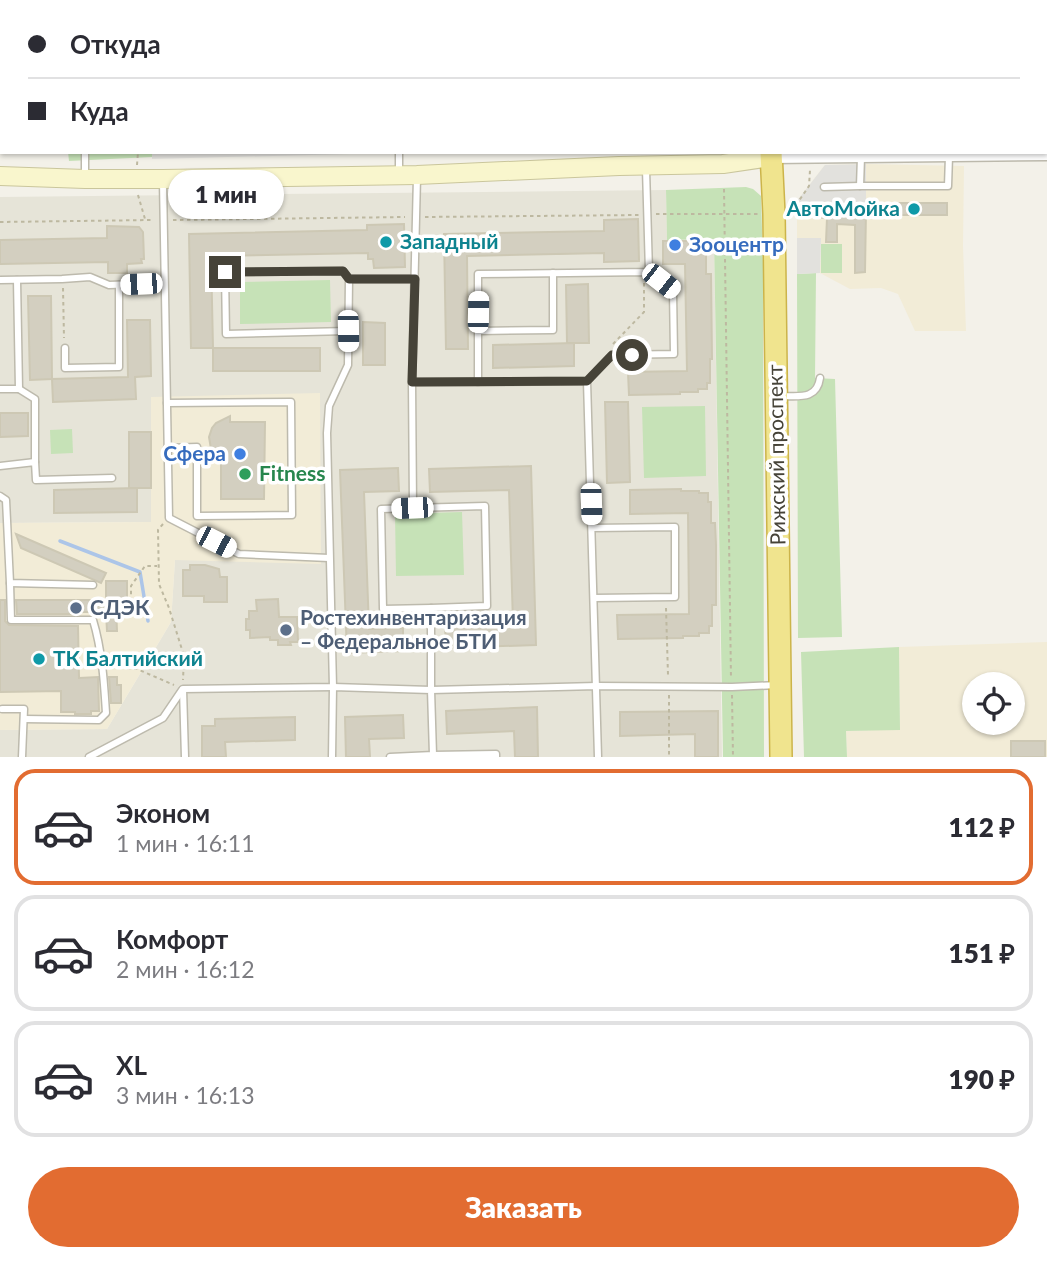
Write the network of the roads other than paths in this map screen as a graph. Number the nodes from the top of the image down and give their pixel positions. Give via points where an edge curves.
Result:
1 (85, 154) edge
2 (400, 154) edge
3 (771, 154) edge
4 (986, 154) edge
5 (861, 155) junction
6 (949, 156) junction
7 (646, 165) junction
8 (408, 175) junction
9 (0, 176) edge
10 (85, 179) junction
11 (163, 179) junction
12 (860, 186) junction
13 (824, 187) dead end
14 (646, 272) junction
15 (553, 273) junction
16 (349, 279) junction
17 (415, 279) junction
18 (0, 280) edge
19 (17, 280) junction
20 (164, 283) junction
21 (119, 285) junction
22 (348, 331) junction
23 (478, 331) junction
24 (65, 348) road end
25 (820, 378) dead end
26 (587, 381) junction
27 (412, 382) junction
28 (478, 382) junction
29 (0, 389) edge
30 (19, 389) junction
31 (776, 396) junction
32 (167, 403) junction
33 (167, 448) junction
34 (35, 462) junction
35 (0, 466) edge
36 (112, 478) dead end
37 (0, 496) edge
38 (412, 508) junction
39 (592, 528) junction
40 (329, 558) junction
41 (10, 583) junction
42 (93, 585) dead end
43 (594, 598) junction
44 (431, 608) junction
45 (11, 620) junction
46 (0, 621) edge
47 (779, 685) junction
48 (597, 686) junction
49 (333, 687) junction
50 (183, 689) junction
51 (431, 690) junction
52 (2, 709) dead end
53 (24, 719) junction
54 (433, 755) junction
55 (22, 757) edge
56 (89, 757) edge
57 (185, 757) edge
58 (332, 757) edge
59 (390, 757) edge
60 (496, 757) edge
61 (598, 757) edge
62 (781, 757) edge

1 - 10 lane
2 - 8 lane
3 - 5 street
3 - 7 main road via 723,164
3 - 31 highway, Рижский проспект
4 - 6 street
5 - 6 street
5 - 12 lane
6 - 12 lane via 948,186
7 - 8 main road
7 - 14 lane
8 - 11 main road
8 - 17 lane via 416,217
9 - 10 main road
10 - 11 main road
11 - 20 lane
12 - 13 lane
14 - 15 lane
14 - 26 lane via 673,291 674,355 612,355
15 - 23 lane via 553,330
15 - 23 lane via 478,274
16 - 17 lane
16 - 22 lane
16 - 22 lane via 343,271 225,272 226,334
17 - 27 lane
18 - 19 lane
19 - 21 lane via 90,277
19 - 30 lane
20 - 21 lane
20 - 32 lane
21 - 24 lane via 119,367 65,368
22 - 40 lane via 348,365 329,406
23 - 28 lane
25 - 31 lane via 810,394
26 - 28 lane
26 - 39 lane
27 - 28 lane
27 - 38 lane
29 - 30 lane
30 - 34 lane via 35,399
31 - 47 highway, Рижский проспект
32 - 33 lane
32 - 33 lane via 291,402 292,515 197,516 197,447
33 - 40 lane via 169,518 240,554
34 - 35 lane
34 - 36 lane via 36,480
37 - 41 lane via 6,500
38 - 44 lane via 381,509 383,609
38 - 44 lane via 485,506 487,606
39 - 43 lane
39 - 43 lane via 675,527 675,597
40 - 49 lane
41 - 42 lane
41 - 45 lane
43 - 48 lane
44 - 51 lane
45 - 46 lane
45 - 53 lane via 93,620 103,667 106,713 99,720
47 - 48 lane
47 - 62 highway, Рижский проспект
48 - 51 lane
48 - 61 lane
49 - 50 lane
49 - 51 lane
49 - 58 lane
50 - 56 lane via 163,718
50 - 57 lane
51 - 54 lane
52 - 53 lane via 24,709
53 - 55 lane
54 - 59 lane
54 - 60 lane

